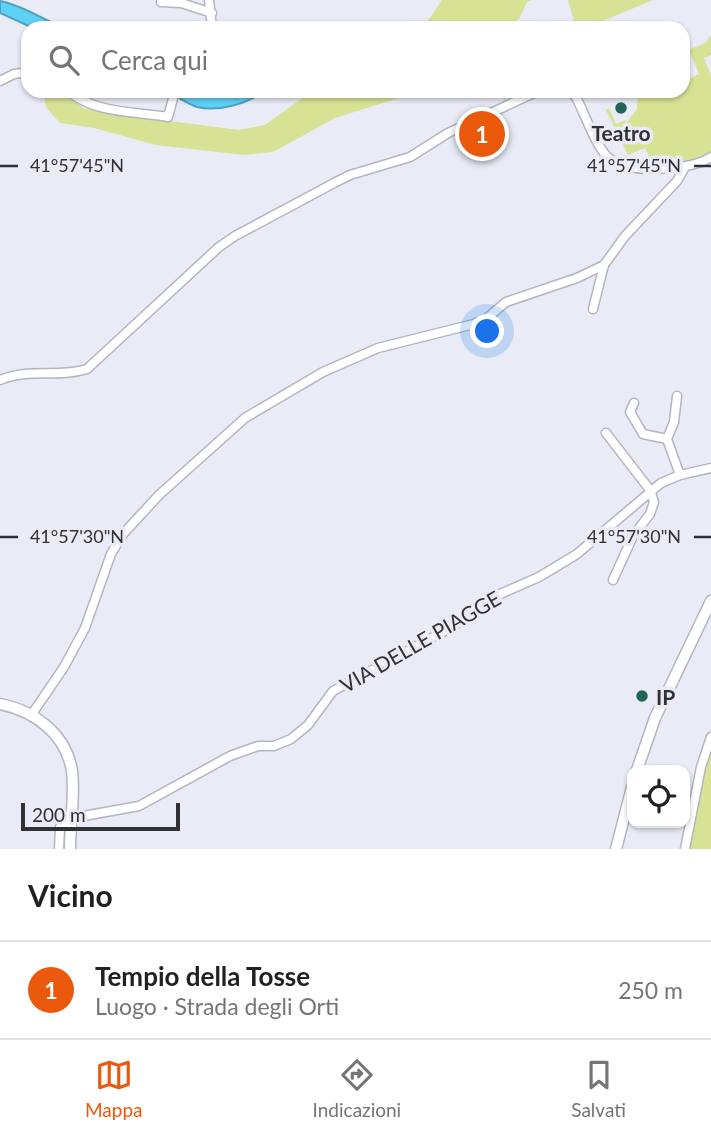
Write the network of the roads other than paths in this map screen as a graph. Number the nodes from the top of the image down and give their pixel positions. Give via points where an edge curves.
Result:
1 (209, 0) edge
2 (161, 2) dead end
3 (212, 13) junction
4 (212, 21) edge
5 (21, 73) edge
6 (0, 81) edge
7 (77, 98) edge
8 (174, 98) edge
9 (523, 98) edge
10 (576, 98) edge
11 (711, 157) edge
12 (685, 167) junction
13 (604, 265) junction
14 (593, 309) dead end
15 (0, 380) edge
16 (677, 396) dead end
17 (634, 403) dead end
18 (606, 433) dead end
19 (667, 439) junction
20 (711, 468) edge
21 (680, 475) junction
22 (650, 490) junction
23 (613, 580) dead end
24 (711, 601) edge
25 (0, 704) edge
26 (32, 714) junction
27 (711, 737) edge
28 (639, 765) edge
29 (627, 806) edge
30 (74, 819) junction
31 (58, 849) edge
32 (70, 849) edge
33 (616, 849) edge
34 (684, 849) edge

1 - 3 street
2 - 3 street via 178,2
3 - 4 street
5 - 6 street
7 - 8 street via 96,107 168,117
9 - 15 street via 450,132 410,157 335,182 235,236 88,368 20,373
10 - 12 street via 603,152 613,161 661,170
11 - 12 street
12 - 13 street
13 - 14 street
13 - 26 street via 506,302 474,324 378,348 326,371 245,418 123,534 83,631
16 - 19 street
17 - 19 street via 630,412 643,434
18 - 22 street
19 - 21 street
20 - 21 street, VIA DELLE PIAGGE
21 - 22 street, VIA DELLE PIAGGE
22 - 23 street via 652,510 633,536
22 - 30 street, VIA DELLE PIAGGE via 577,554 333,691 308,725 291,739 230,757 139,806
24 - 28 main road via 655,718
25 - 26 main road
26 - 30 main road via 56,735 69,758
27 - 34 street
29 - 33 main road
30 - 31 street via 60,827
30 - 32 main road

